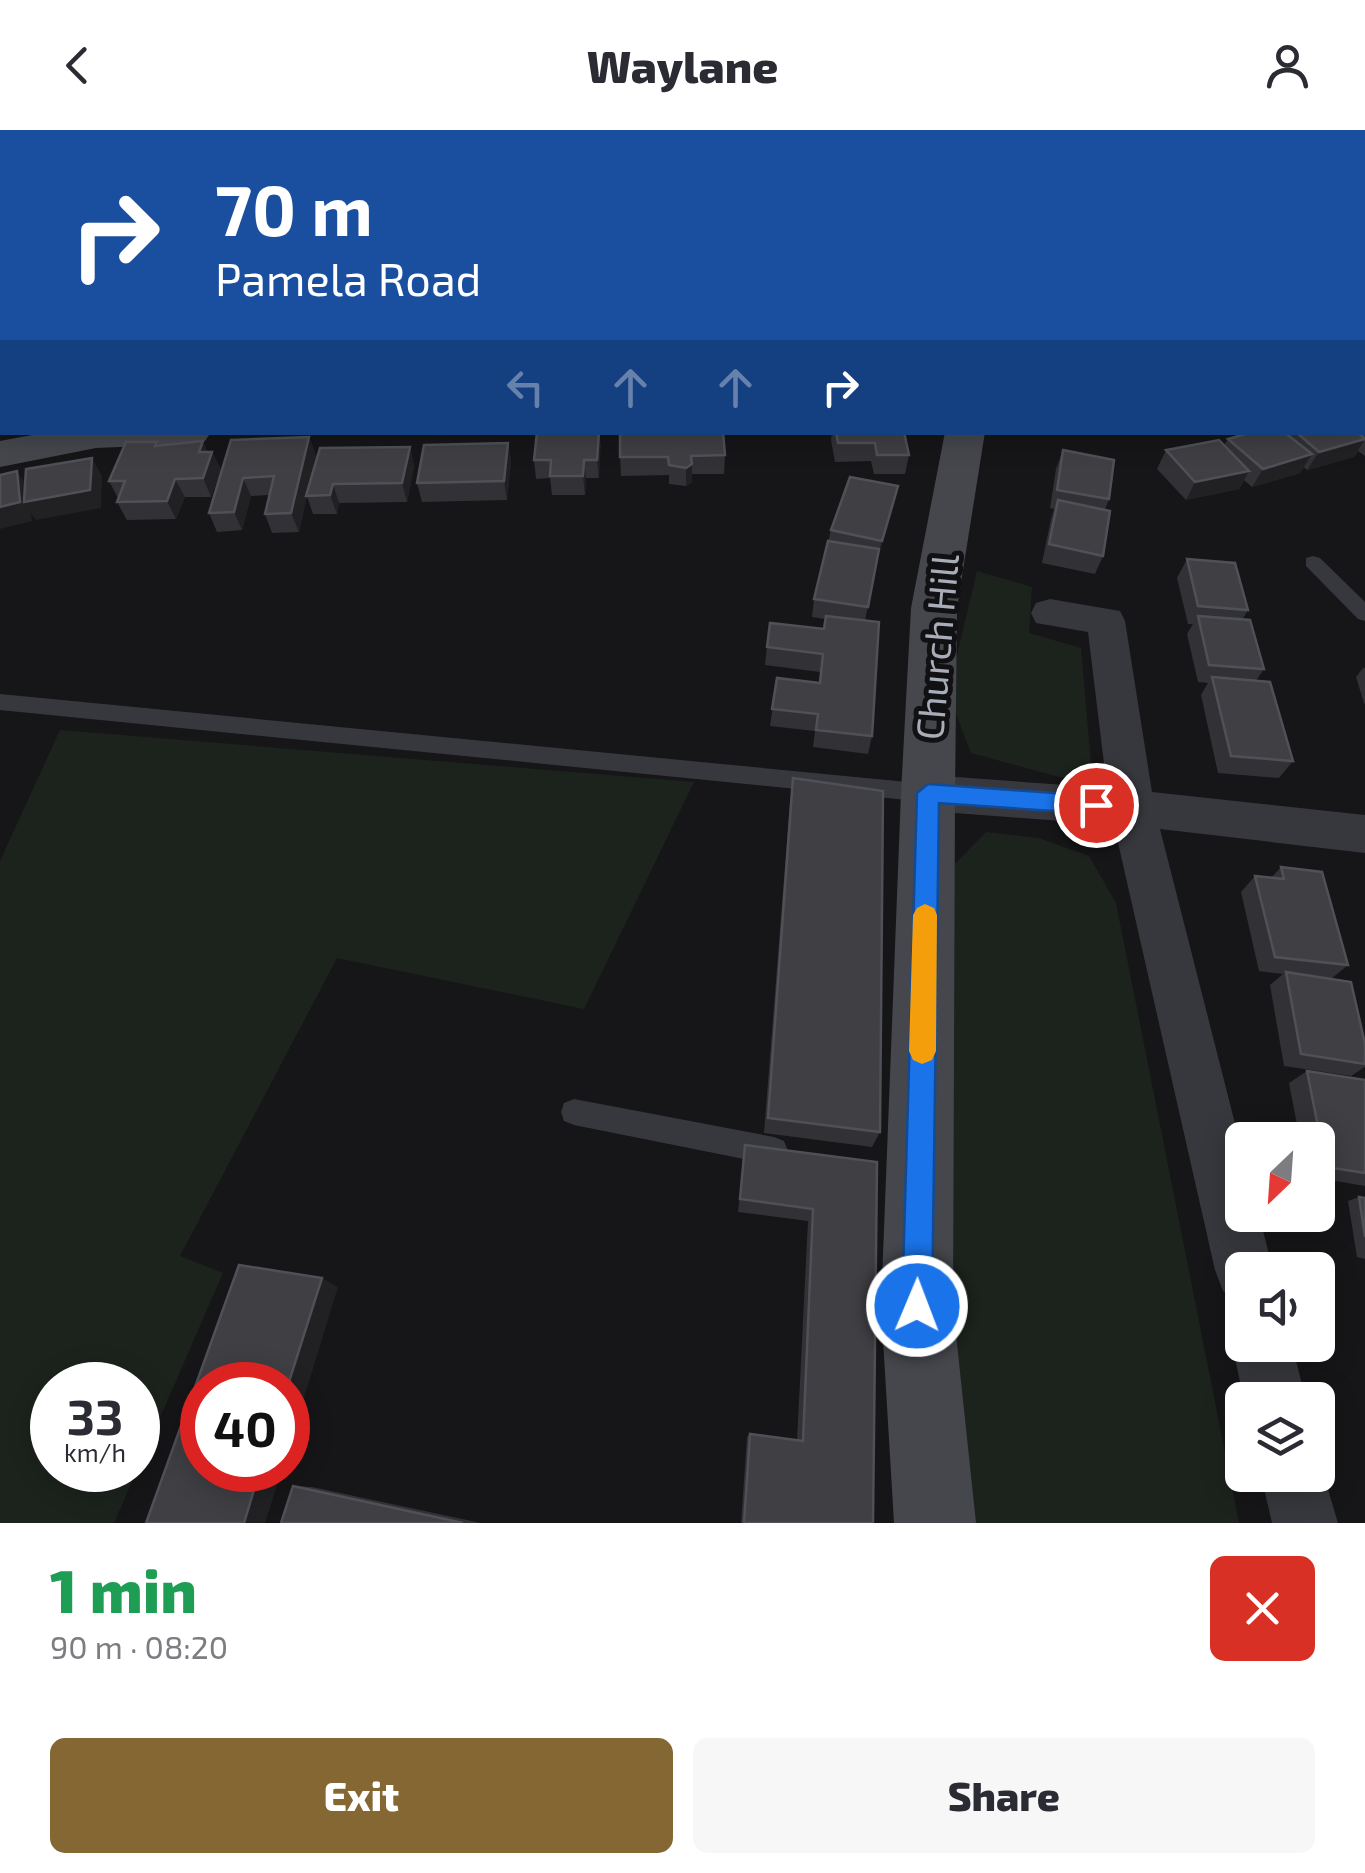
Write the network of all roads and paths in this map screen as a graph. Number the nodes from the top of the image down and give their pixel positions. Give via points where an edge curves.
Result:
1 (120, 435) edge
2 (963, 435) edge
3 (0, 454) edge
4 (1313, 562) dead end
5 (1050, 613) dead end
6 (1365, 614) edge
7 (0, 702) edge
8 (928, 793) junction
9 (1132, 808) junction
10 (1365, 834) edge
11 (574, 1112) dead end
12 (802, 1156) edge
13 (1240, 1252) edge
14 (1297, 1492) edge
15 (935, 1523) edge
16 (1305, 1523) edge

1 - 3 street
2 - 8 street, Church Hill via 934,608
4 - 6 lane
5 - 9 street via 1106,621
7 - 8 lane
8 - 9 street
8 - 15 street, Church Hill via 904,1174
9 - 10 street
9 - 13 street
11 - 12 lane
14 - 16 street

